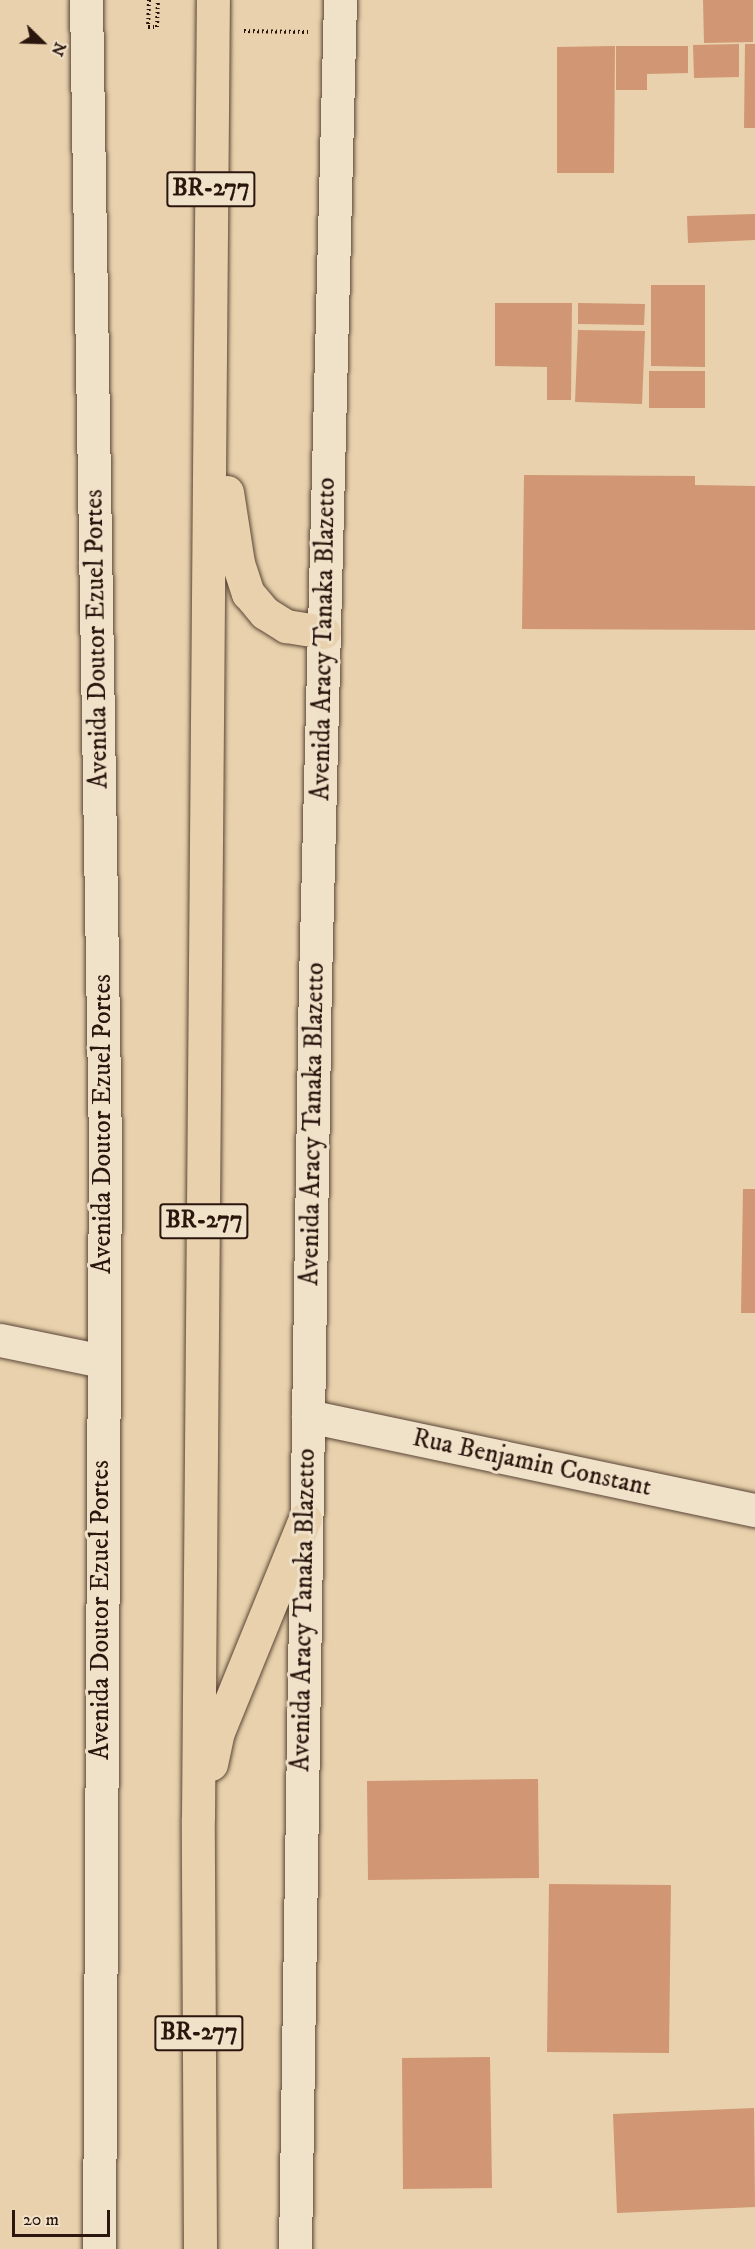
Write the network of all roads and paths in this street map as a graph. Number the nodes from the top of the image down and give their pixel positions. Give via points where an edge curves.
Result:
1 (86, 0) edge
2 (149, 0) edge
3 (158, 0) edge
4 (213, 0) edge
5 (340, 0) edge
6 (239, 31) dead end
7 (339, 33) junction
8 (208, 377) junction
9 (324, 632) junction
10 (0, 1340) edge
11 (102, 1361) junction
12 (308, 1416) junction
13 (755, 1510) edge
14 (305, 1519) junction
15 (198, 1818) junction
16 (99, 2249) edge
17 (200, 2249) edge
18 (295, 2249) edge

1 - 11 main road, Avenida Doutor Ezuel Portes via 105,1145
2 - 3 path via 148,27 157,27
4 - 8 highway, BR-277
5 - 7 main road, Avenida Aracy Tanaka Blazetto
6 - 7 path
7 - 9 main road, Avenida Aracy Tanaka Blazetto
8 - 9 highway via 238,563 248,593 265,613 286,626
8 - 15 highway, BR-277 via 210,604
9 - 12 main road, Avenida Aracy Tanaka Blazetto
10 - 11 main road
11 - 16 main road, Avenida Doutor Ezuel Portes
12 - 13 main road, Rua Benjamin Constant
12 - 14 main road, Avenida Aracy Tanaka Blazetto
14 - 15 highway via 218,1732
14 - 18 main road, Avenida Aracy Tanaka Blazetto
15 - 17 highway, BR-277

